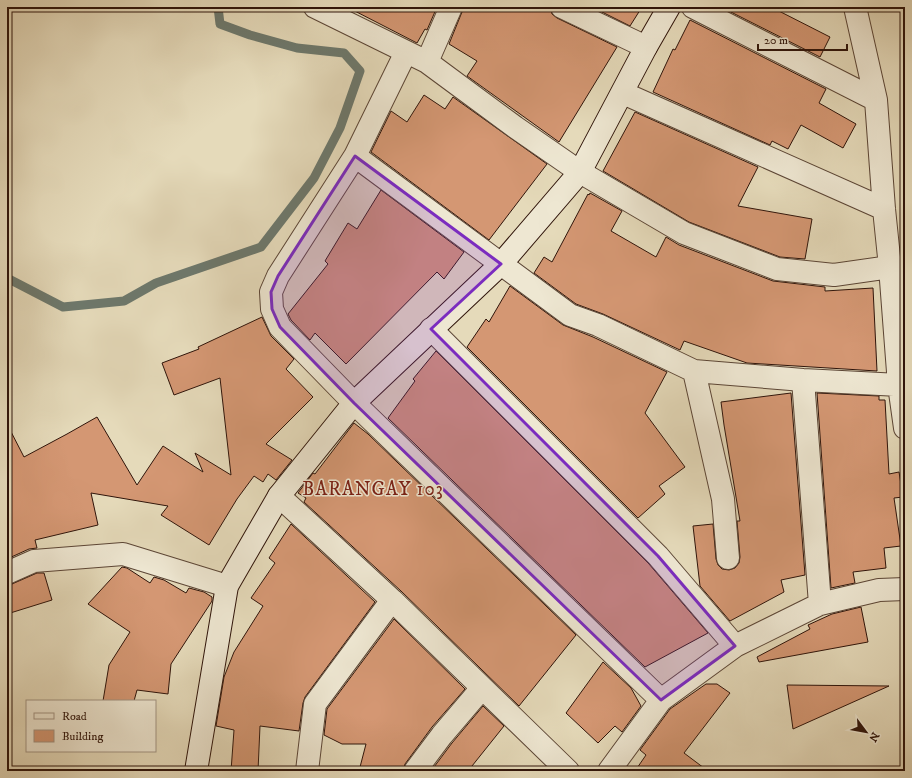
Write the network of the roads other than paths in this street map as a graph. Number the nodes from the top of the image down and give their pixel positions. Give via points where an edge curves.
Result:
1 (315, 7) edge
2 (451, 7) edge
3 (562, 7) edge
4 (669, 7) edge
5 (692, 7) edge
6 (855, 7) edge
7 (646, 47) junction
8 (406, 52) junction
9 (428, 62) junction
10 (623, 93) junction
11 (876, 100) junction
12 (355, 156) junction
13 (580, 172) junction
14 (884, 209) junction
15 (500, 264) junction
16 (890, 267) junction
17 (431, 329) junction
18 (694, 371) junction
19 (803, 380) junction
20 (899, 385) junction
21 (354, 403) junction
22 (905, 428) edge
23 (279, 496) junction
24 (728, 558) dead end
25 (7, 573) edge
26 (227, 586) junction
27 (905, 589) edge
28 (392, 600) junction
29 (820, 604) junction
30 (735, 646) junction
31 (482, 688) junction
32 (661, 700) junction
33 (196, 771) edge
34 (307, 771) edge
35 (415, 771) edge
36 (568, 771) edge
37 (609, 771) edge

1 - 8 street
2 - 9 street
3 - 7 street
4 - 7 street
5 - 11 street
6 - 11 street
7 - 10 street
8 - 9 street
8 - 12 street
9 - 13 street
10 - 13 street
10 - 14 street
11 - 14 street
12 - 15 street
12 - 21 street via 278,276 271,292 272,309 280,327
13 - 15 street
13 - 16 street via 684,233 777,269 834,275
14 - 16 street
15 - 17 street
15 - 18 street via 570,315 598,325
16 - 20 street
17 - 21 street
17 - 30 street via 658,556
18 - 19 street
18 - 24 street via 723,499
19 - 20 street
19 - 29 street
20 - 22 street
21 - 23 street
21 - 32 street
23 - 26 street
23 - 28 street
25 - 26 street via 34,561 123,554
26 - 33 street
27 - 29 street via 879,590
28 - 31 street
28 - 34 street via 315,704
29 - 30 street
30 - 32 street
31 - 35 street via 442,734
31 - 36 street
32 - 37 street

